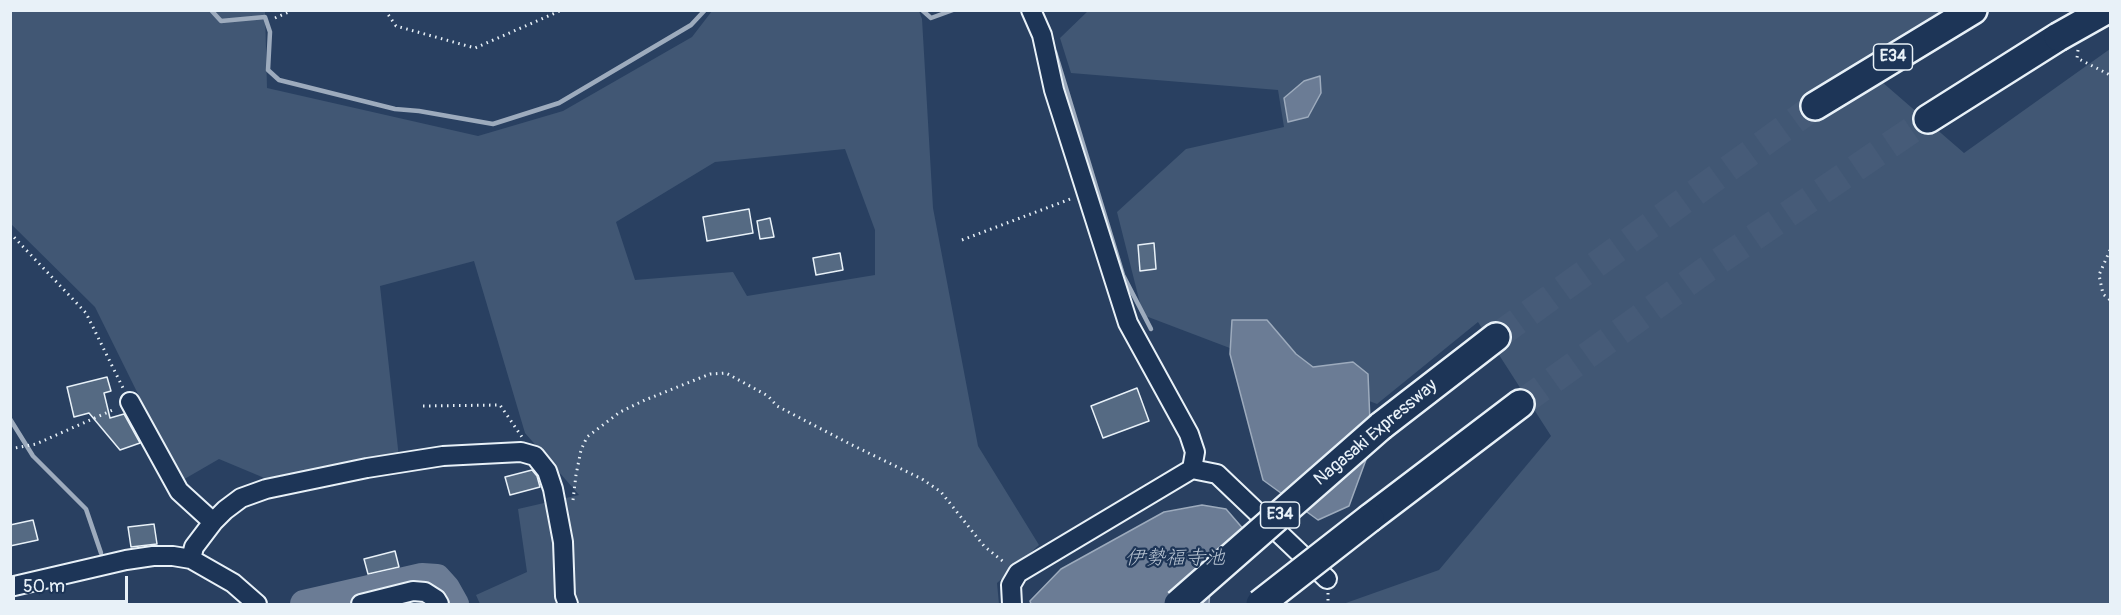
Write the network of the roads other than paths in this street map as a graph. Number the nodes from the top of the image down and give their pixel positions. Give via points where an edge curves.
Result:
1 (1031, 10) edge
2 (1973, 10) edge
3 (2106, 10) edge
4 (1815, 106) tunnel mouth
5 (1928, 119) tunnel mouth
6 (1496, 337) tunnel mouth
7 (130, 402) road end
8 (1520, 404) tunnel mouth
9 (1192, 469) junction
10 (213, 522) junction
11 (191, 559) junction
12 (1327, 579) dead end
13 (10, 587) edge
14 (257, 604) edge
15 (361, 604) edge
16 (439, 604) edge
17 (568, 604) edge
18 (1012, 604) edge
19 (1178, 604) edge
20 (1260, 604) edge

1 - 9 street via 1042,35 1054,90 1128,323 1189,434 1195,452
2 - 4 highway, E34
3 - 5 highway, bridge via 2068,41
6 - 19 highway, Nagasaki Expressway / E34, bridge via 1381,426
7 - 10 street via 179,491
8 - 20 highway, bridge
9 - 12 street via 1217,474
9 - 18 street via 1018,573 1011,585
10 - 11 street via 194,547
10 - 17 street via 241,498 266,489 443,456 521,452 535,456 547,471 553,489 563,542
11 - 13 street via 153,556 126,560
11 - 14 street via 233,583
15 - 16 street via 413,591 425,592

